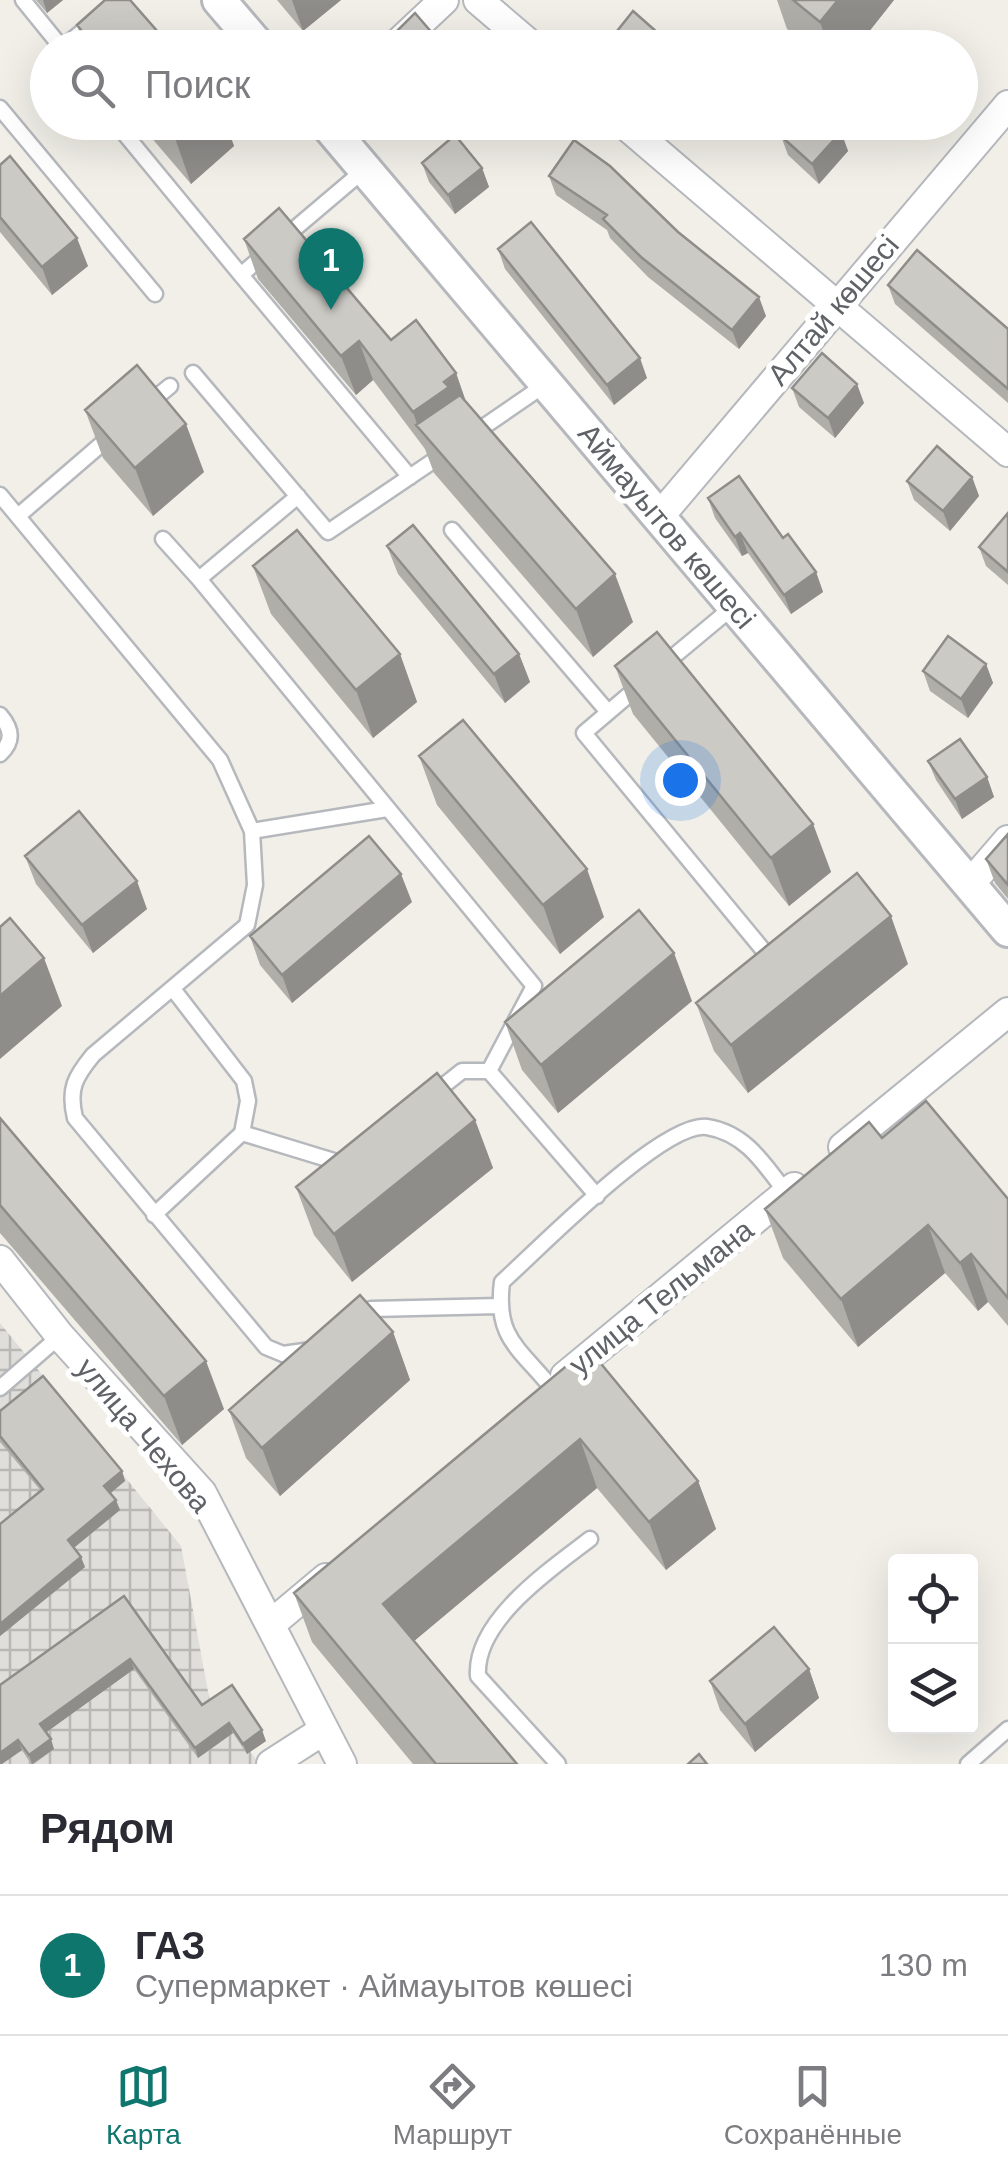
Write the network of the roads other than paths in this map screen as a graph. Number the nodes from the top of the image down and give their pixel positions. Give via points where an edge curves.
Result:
1 (23, 0) edge
2 (121, 0) edge
3 (219, 0) edge
4 (444, 0) edge
5 (478, 0) edge
6 (47, 30) edge
7 (84, 30) edge
8 (245, 30) edge
9 (412, 30) edge
10 (513, 30) edge
11 (1008, 105) edge
12 (0, 108) edge
13 (130, 140) edge
14 (340, 140) edge
15 (643, 140) edge
16 (978, 140) edge
17 (978, 140) edge
18 (364, 169) junction
19 (241, 275) junction
20 (155, 294) dead end
21 (836, 305) junction
22 (192, 372) dead end
23 (546, 384) junction
24 (170, 386) dead end
25 (1008, 452) edge
26 (410, 477) junction
27 (0, 495) edge
28 (298, 496) junction
29 (18, 516) junction
30 (659, 517) junction
31 (452, 530) dead end
32 (162, 538) dead end
33 (199, 579) junction
34 (734, 606) junction
35 (608, 712) junction
36 (0, 715) edge
37 (0, 754) edge
38 (387, 809) junction
39 (252, 831) junction
40 (1008, 840) edge
41 (970, 884) junction
42 (1008, 930) edge
43 (781, 972) edge
44 (173, 990) junction
45 (1008, 1012) edge
46 (488, 1071) junction
47 (418, 1106) edge
48 (242, 1133) junction
49 (361, 1153) edge
50 (786, 1194) junction
51 (597, 1196) junction
52 (154, 1215) junction
53 (0, 1260) edge
54 (499, 1306) junction
55 (341, 1330) edge
56 (60, 1336) junction
57 (326, 1340) edge
58 (0, 1388) edge
59 (543, 1393) joint
60 (590, 1538) dead end
61 (345, 1562) edge
62 (271, 1624) junction
63 (1008, 1729) edge
64 (324, 1730) junction
65 (270, 1764) edge
66 (342, 1764) edge
67 (558, 1764) edge
68 (968, 1764) edge

1 - 6 lane
2 - 7 lane
3 - 8 street
4 - 9 street
5 - 10 street
11 - 17 street, Алтай көшесі
12 - 20 lane
13 - 19 lane
14 - 18 street, Аймауытов көшесі
15 - 21 street
16 - 21 street, Алтай көшесі
18 - 19 lane
18 - 23 street, Аймауытов көшесі
19 - 26 lane
21 - 25 street
21 - 30 street, Алтай көшесі
22 - 28 lane
23 - 26 lane
23 - 30 street, Аймауытов көшесі
24 - 29 lane
26 - 28 lane via 328,532
27 - 29 lane
28 - 33 lane
29 - 39 lane via 220,760
30 - 34 street, Аймауытов көшесі
31 - 35 lane
32 - 33 lane
33 - 38 lane
34 - 35 lane
34 - 41 street, Аймауытов көшесі
35 - 43 lane via 584,732
36 - 37 lane via 10,733
38 - 39 lane
38 - 46 lane via 534,986
39 - 44 lane via 255,885 247,926
40 - 41 street
41 - 42 street, Аймауытов көшесі
44 - 48 lane via 244,1081
44 - 52 lane via 93,1055 73,1080 70,1100 75,1118
45 - 50 street, улица Тельмана
46 - 47 lane via 462,1071
46 - 51 lane
48 - 49 lane via 346,1165
48 - 52 lane
50 - 51 lane via 752,1148 724,1132 693,1126 651,1150
50 - 59 street, улица Тельмана
51 - 54 lane via 502,1282
52 - 57 lane via 266,1347 283,1354 310,1351
53 - 56 street, улица Чехова
54 - 55 lane via 371,1309
54 - 59 lane via 508,1336
56 - 58 lane
56 - 62 street, улица Чехова via 202,1494
60 - 67 lane via 503,1615 477,1659 478,1676
61 - 62 street
62 - 64 street, улица Чехова
63 - 68 lane
64 - 65 street
64 - 66 street, улица Чехова

